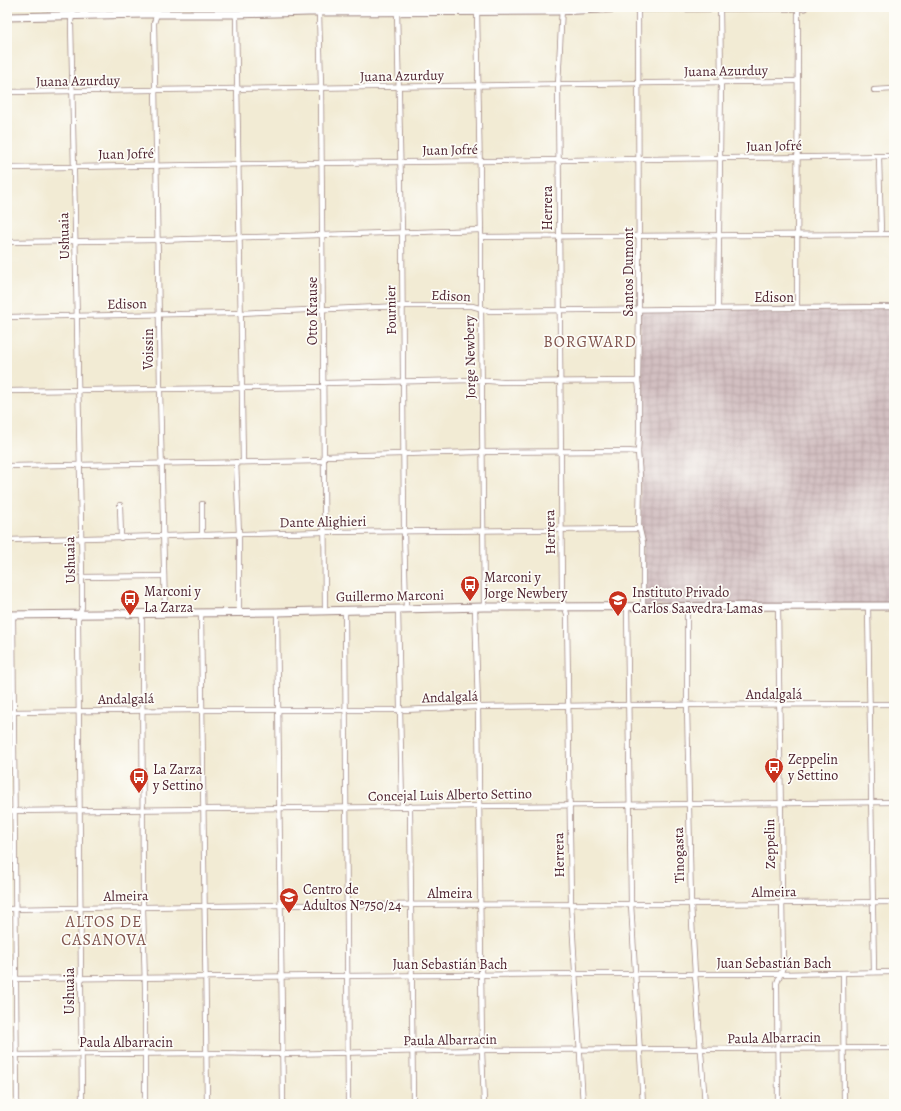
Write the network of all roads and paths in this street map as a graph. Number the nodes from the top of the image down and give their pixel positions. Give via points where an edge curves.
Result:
1 (73, 7) edge
2 (773, 7) edge
3 (798, 7) edge
4 (804, 7) edge
5 (667, 8) edge
6 (720, 8) junction
7 (380, 9) edge
8 (487, 9) edge
9 (562, 9) edge
10 (638, 9) junction
11 (274, 10) edge
12 (397, 10) junction
13 (477, 10) junction
14 (158, 11) edge
15 (319, 12) junction
16 (236, 14) junction
17 (72, 15) junction
18 (7, 17) edge
19 (797, 81) junction
20 (720, 82) junction
21 (638, 84) junction
22 (558, 85) junction
23 (478, 86) junction
24 (320, 87) junction
25 (399, 87) junction
26 (237, 89) junction
27 (894, 89) edge
28 (874, 90) dead end
29 (156, 91) junction
30 (7, 92) edge
31 (73, 92) junction
32 (894, 156) edge
33 (798, 157) junction
34 (879, 157) junction
35 (719, 158) junction
36 (638, 159) junction
37 (480, 160) junction
38 (558, 160) junction
39 (321, 162) junction
40 (401, 162) junction
41 (238, 164) junction
42 (156, 165) junction
43 (74, 166) junction
44 (7, 168) edge
45 (481, 230) junction
46 (402, 232) junction
47 (881, 234) junction
48 (894, 234) edge
49 (639, 235) junction
50 (719, 235) junction
51 (797, 235) junction
52 (322, 236) junction
53 (558, 236) junction
54 (481, 237) junction
55 (239, 238) junction
56 (157, 240) junction
57 (75, 241) junction
58 (7, 242) edge
59 (402, 306) junction
60 (797, 308) junction
61 (894, 308) edge
62 (481, 309) junction
63 (718, 309) junction
64 (323, 310) junction
65 (639, 310) junction
66 (560, 311) junction
67 (240, 313) junction
68 (159, 314) junction
69 (77, 316) junction
70 (7, 317) edge
71 (481, 380) junction
72 (638, 380) junction
73 (403, 381) junction
74 (561, 382) junction
75 (323, 385) junction
76 (241, 388) junction
77 (160, 389) junction
78 (7, 391) edge
79 (78, 391) junction
80 (482, 452) junction
81 (561, 452) junction
82 (638, 452) junction
83 (403, 454) junction
84 (324, 456) junction
85 (236, 462) junction
86 (243, 462) junction
87 (324, 462) junction
88 (161, 463) junction
89 (79, 464) junction
90 (7, 466) edge
91 (202, 504) dead end
92 (120, 505) dead end
93 (640, 529) junction
94 (483, 530) junction
95 (561, 530) junction
96 (404, 531) junction
97 (325, 532) junction
98 (239, 534) junction
99 (202, 535) junction
100 (163, 536) junction
101 (81, 538) junction
102 (121, 538) junction
103 (7, 540) edge
104 (164, 576) junction
105 (82, 577) junction
106 (627, 606) junction
107 (643, 606) junction
108 (687, 606) junction
109 (778, 606) junction
110 (894, 606) edge
111 (475, 607) junction
112 (484, 607) junction
113 (564, 607) junction
114 (868, 607) junction
115 (402, 609) junction
116 (325, 610) junction
117 (345, 610) junction
118 (239, 612) junction
119 (277, 612) junction
120 (165, 613) junction
121 (201, 613) junction
122 (80, 614) junction
123 (142, 614) junction
124 (10, 615) edge
125 (894, 704) edge
126 (628, 705) junction
127 (687, 705) junction
128 (779, 705) junction
129 (870, 705) junction
130 (568, 706) junction
131 (478, 707) junction
132 (142, 710) junction
133 (202, 710) junction
134 (278, 710) junction
135 (346, 710) junction
136 (401, 710) junction
137 (78, 711) junction
138 (7, 712) edge
139 (14, 712) junction
140 (871, 802) junction
141 (894, 802) edge
142 (570, 804) junction
143 (781, 804) junction
144 (629, 805) junction
145 (690, 805) junction
146 (402, 806) junction
147 (410, 806) junction
148 (479, 806) junction
149 (203, 808) junction
150 (280, 808) junction
151 (346, 808) junction
152 (143, 809) junction
153 (14, 810) junction
154 (79, 810) junction
155 (7, 811) edge
156 (872, 901) junction
157 (782, 902) junction
158 (894, 902) edge
159 (282, 904) junction
160 (347, 904) junction
161 (411, 904) junction
162 (480, 904) junction
163 (571, 904) junction
164 (630, 904) junction
165 (691, 904) junction
166 (205, 906) junction
167 (143, 907) junction
168 (79, 908) junction
169 (7, 909) edge
170 (16, 909) junction
171 (874, 972) junction
172 (894, 972) edge
173 (575, 974) junction
174 (694, 974) junction
175 (780, 974) junction
176 (843, 974) junction
177 (481, 975) junction
178 (635, 975) junction
179 (281, 976) junction
180 (347, 976) junction
181 (411, 976) junction
182 (206, 977) junction
183 (80, 978) junction
184 (145, 978) junction
185 (7, 979) edge
186 (16, 979) junction
187 (844, 1048) junction
188 (894, 1048) edge
189 (639, 1049) junction
190 (777, 1049) junction
191 (482, 1050) junction
192 (580, 1050) junction
193 (700, 1050) junction
194 (347, 1052) junction
195 (412, 1052) junction
196 (145, 1053) junction
197 (206, 1053) junction
198 (81, 1054) junction
199 (283, 1054) junction
200 (7, 1055) edge
201 (17, 1055) junction
202 (17, 1104) edge
203 (82, 1104) edge
204 (145, 1104) edge
205 (207, 1104) edge
206 (283, 1104) edge
207 (348, 1104) edge
208 (413, 1104) edge
209 (484, 1104) edge
210 (583, 1104) edge
211 (643, 1104) edge
212 (705, 1104) edge
213 (778, 1104) edge
214 (844, 1104) edge

1 - 17 street
2 - 3 street
2 - 6 street
3 - 4 street
3 - 19 street
5 - 6 street
5 - 10 street
6 - 20 street
7 - 12 street
7 - 15 street
8 - 9 street
8 - 13 street
9 - 10 street
9 - 22 street, Herrera
10 - 21 street, Santos Dumont
11 - 15 street
11 - 16 street
12 - 13 street
12 - 25 street, Fournier
13 - 23 street, Jorge Newbery
14 - 16 street
14 - 17 street
14 - 29 street, Voissin via 154,23
15 - 24 street, Otto Krause
16 - 26 street
17 - 18 street
17 - 31 street, Ushuaia
19 - 20 street, Juana Azurduy
19 - 33 street
20 - 21 street, Juana Azurduy
20 - 35 street
21 - 22 street, Juana Azurduy
21 - 36 street, Santos Dumont
22 - 23 street, Juana Azurduy
22 - 38 street, Herrera
23 - 25 street, Juana Azurduy
23 - 37 street, Jorge Newbery
24 - 25 street, Juana Azurduy
24 - 26 street, Juana Azurduy
24 - 39 street, Otto Krause
25 - 40 street, Fournier
26 - 29 street, Juana Azurduy
26 - 41 street
27 - 28 street
29 - 31 street, Juana Azurduy
29 - 42 street, Voissin
30 - 31 street, Juana Azurduy
31 - 43 street, Ushuaia
32 - 34 street, Juan Jofré
33 - 34 street, Juan Jofré
33 - 35 street, Juan Jofré
33 - 51 street
34 - 47 street
35 - 36 street, Juan Jofré
35 - 50 street
36 - 38 street, Juan Jofré
36 - 49 street, Santos Dumont
37 - 38 street, Juan Jofré
37 - 40 street, Juan Jofré
37 - 45 street, Jorge Newbery
38 - 53 street, Herrera
39 - 40 street, Juan Jofré
39 - 41 street, Juan Jofré
39 - 52 street, Otto Krause
40 - 46 street, Fournier
41 - 42 street, Juan Jofré
41 - 55 street
42 - 43 street, Juan Jofré
42 - 56 street, Voissin
43 - 44 street, Juan Jofré
43 - 57 street, Ushuaia
45 - 46 street
45 - 54 street, Jorge Newbery
46 - 52 street
46 - 59 street, Fournier
47 - 48 street
47 - 51 street
49 - 50 street
49 - 53 street
49 - 65 street, Santos Dumont
50 - 51 street
50 - 63 street
51 - 60 street
52 - 55 street
52 - 64 street, Otto Krause
53 - 54 street
53 - 66 street, Herrera
54 - 62 street, Jorge Newbery
55 - 56 street
55 - 67 street
56 - 57 street
56 - 68 street, Voissin
57 - 58 street
57 - 69 street, Ushuaia
59 - 62 street, Edison via 472,306
59 - 64 street, Edison
59 - 73 street, Fournier
60 - 61 street, Edison
60 - 63 street, Edison
62 - 66 street, Edison via 490,312
62 - 71 street, Jorge Newbery
63 - 65 street, Edison
64 - 67 street, Edison
64 - 75 street, Otto Krause
65 - 66 street, Edison
65 - 72 street, Santos Dumont
66 - 74 street, Herrera
67 - 68 street, Edison
67 - 76 street
68 - 69 street, Edison
68 - 77 street, Voissin
69 - 70 street, Edison
69 - 79 street, Ushuaia
71 - 73 street
71 - 74 street
71 - 80 street, Jorge Newbery
72 - 74 street
72 - 82 street, Santos Dumont
73 - 75 street
73 - 83 street, Fournier
74 - 81 street, Herrera
75 - 76 street
75 - 84 street, Otto Krause
76 - 77 street
76 - 86 street
77 - 79 street
77 - 88 street, Voissin
78 - 79 street
79 - 89 street, Ushuaia
80 - 81 street
80 - 83 street
80 - 94 street, Jorge Newbery
81 - 82 street
81 - 95 street, Herrera
82 - 93 street, Santos Dumont
83 - 84 street
83 - 96 street, Fournier
84 - 87 street, Otto Krause
85 - 86 street
85 - 88 street
85 - 98 street
86 - 87 street
87 - 97 street, Otto Krause
88 - 89 street
88 - 100 street, Voissin
89 - 90 street
89 - 101 street, Ushuaia
91 - 99 street
92 - 102 street
93 - 95 street, Dante Alighieri
93 - 107 street, Santos Dumont via 643,543
94 - 95 street, Dante Alighieri
94 - 96 street, Dante Alighieri
94 - 112 street, Jorge Newbery
95 - 113 street, Herrera
96 - 97 street, Dante Alighieri
96 - 115 street, Fournier
97 - 98 street, Dante Alighieri
97 - 116 street, Otto Krause
98 - 99 street, Dante Alighieri
98 - 118 street
99 - 100 street, Dante Alighieri
100 - 102 street, Dante Alighieri
100 - 104 street, Voissin
101 - 102 street, Dante Alighieri
101 - 103 street, Dante Alighieri
101 - 105 street, Ushuaia
104 - 105 street
104 - 120 street, Voissin
105 - 122 street, Ushuaia
106 - 107 street, Guillermo Marconi
106 - 113 street, Guillermo Marconi
106 - 126 street
107 - 108 street, Guillermo Marconi
108 - 109 street, Guillermo Marconi
108 - 127 street, Tinogasta
109 - 114 street, Guillermo Marconi
109 - 128 street, Zeppelin
110 - 114 street, Guillermo Marconi
111 - 112 street, Guillermo Marconi
111 - 115 street, Guillermo Marconi
111 - 131 street
112 - 113 street, Guillermo Marconi
113 - 130 street, Herrera
114 - 129 street
115 - 117 street, Guillermo Marconi
115 - 136 street, Fournier
116 - 117 street, Guillermo Marconi
116 - 119 street, Guillermo Marconi
117 - 135 street
118 - 119 street, Guillermo Marconi
118 - 121 street, Guillermo Marconi
119 - 134 street
120 - 121 street, Guillermo Marconi
120 - 123 street, Guillermo Marconi
121 - 133 street
122 - 123 street, Guillermo Marconi
122 - 124 street, Guillermo Marconi
122 - 137 street, Ushuaia
123 - 132 street
124 - 139 street
125 - 129 street, Andalgalá
126 - 127 street, Andalgalá
126 - 130 street, Andalgalá
126 - 144 street
127 - 128 street, Andalgalá
127 - 145 street, Tinogasta
128 - 129 street, Andalgalá
128 - 143 street, Zeppelin
129 - 140 street
130 - 131 street, Andalgalá
130 - 142 street, Herrera
131 - 136 street, Andalgalá
131 - 148 street
132 - 133 street, Andalgalá
132 - 137 street, Andalgalá
132 - 152 street
133 - 134 street, Andalgalá
133 - 149 street
134 - 135 street, Andalgalá
134 - 150 street
135 - 136 street, Andalgalá
135 - 151 street
136 - 146 street, Fournier
137 - 139 street, Andalgalá
137 - 154 street, Ushuaia
138 - 139 street, Andalgalá
139 - 153 street
140 - 141 street, Concejal Luis Alberto Settino
140 - 143 street, Concejal Luis Alberto Settino
140 - 156 street
142 - 144 street, Concejal Luis Alberto Settino
142 - 148 street, Concejal Luis Alberto Settino
142 - 163 street, Herrera
143 - 145 street, Concejal Luis Alberto Settino
143 - 157 street, Zeppelin
144 - 145 street, Concejal Luis Alberto Settino
144 - 164 street
145 - 165 street, Tinogasta
146 - 147 street, Concejal Luis Alberto Settino
146 - 151 street, Concejal Luis Alberto Settino
147 - 148 street, Concejal Luis Alberto Settino
147 - 161 street
148 - 162 street
149 - 150 street, Concejal Luis Alberto Settino
149 - 152 street, Concejal Luis Alberto Settino
149 - 166 street
150 - 151 street, Concejal Luis Alberto Settino
150 - 159 street
151 - 160 street
152 - 154 street, Concejal Luis Alberto Settino
152 - 167 street
153 - 154 street, Concejal Luis Alberto Settino
153 - 155 street, Concejal Luis Alberto Settino
153 - 170 street
154 - 168 street, Ushuaia
156 - 157 street, Almeira
156 - 158 street, Almeira
156 - 171 street
157 - 165 street, Almeira
157 - 175 street, Zeppelin via 783,967
159 - 160 street, Almeira
159 - 166 street, Almeira
159 - 179 street
160 - 161 street, Almeira
160 - 180 street
161 - 162 street, Almeira
161 - 181 street
162 - 163 street, Almeira
162 - 177 street
163 - 164 street, Almeira
163 - 173 street, Herrera
164 - 165 street, Almeira
164 - 178 street
165 - 174 street, Tinogasta
166 - 167 street, Almeira
166 - 182 street
167 - 168 street, Almeira
167 - 184 street
168 - 170 street, Almeira
168 - 183 street, Ushuaia
169 - 170 street, Almeira
170 - 186 street
171 - 172 street, Juan Sebastián Bach
171 - 176 street, Juan Sebastián Bach
173 - 177 street, Juan Sebastián Bach
173 - 178 street, Juan Sebastián Bach
173 - 192 street, Herrera
174 - 175 street, Juan Sebastián Bach
174 - 178 street, Juan Sebastián Bach
174 - 193 street, Tinogasta
175 - 176 street, Juan Sebastián Bach
175 - 190 street, Zeppelin via 777,983
176 - 187 street
177 - 181 street, Juan Sebastián Bach
177 - 191 street
178 - 189 street
179 - 180 street, Juan Sebastián Bach
179 - 182 street, Juan Sebastián Bach
179 - 199 street
180 - 181 street, Juan Sebastián Bach
180 - 194 street
181 - 195 street
182 - 184 street, Juan Sebastián Bach
182 - 197 street
183 - 184 street, Juan Sebastián Bach
183 - 186 street, Juan Sebastián Bach
183 - 198 street, Ushuaia
184 - 196 street
185 - 186 street, Juan Sebastián Bach
186 - 201 street
187 - 188 street, Paula Albarracin
187 - 190 street, Paula Albarracin
187 - 214 street
189 - 192 street, Paula Albarracin
189 - 193 street, Paula Albarracin
189 - 211 street
190 - 193 street, Paula Albarracin
190 - 213 street, Zeppelin
191 - 192 street, Paula Albarracin
191 - 195 street, Paula Albarracin
191 - 209 street
192 - 210 street, Herrera
193 - 212 street, Tinogasta
194 - 195 street, Paula Albarracin
194 - 199 street, Paula Albarracin
194 - 207 street
195 - 208 street
196 - 197 street, Paula Albarracin
196 - 198 street, Paula Albarracin
196 - 204 street
197 - 199 street, Paula Albarracin
197 - 205 street
198 - 201 street, Paula Albarracin
198 - 203 street, Ushuaia
199 - 206 street
200 - 201 street, Paula Albarracin
201 - 202 street

